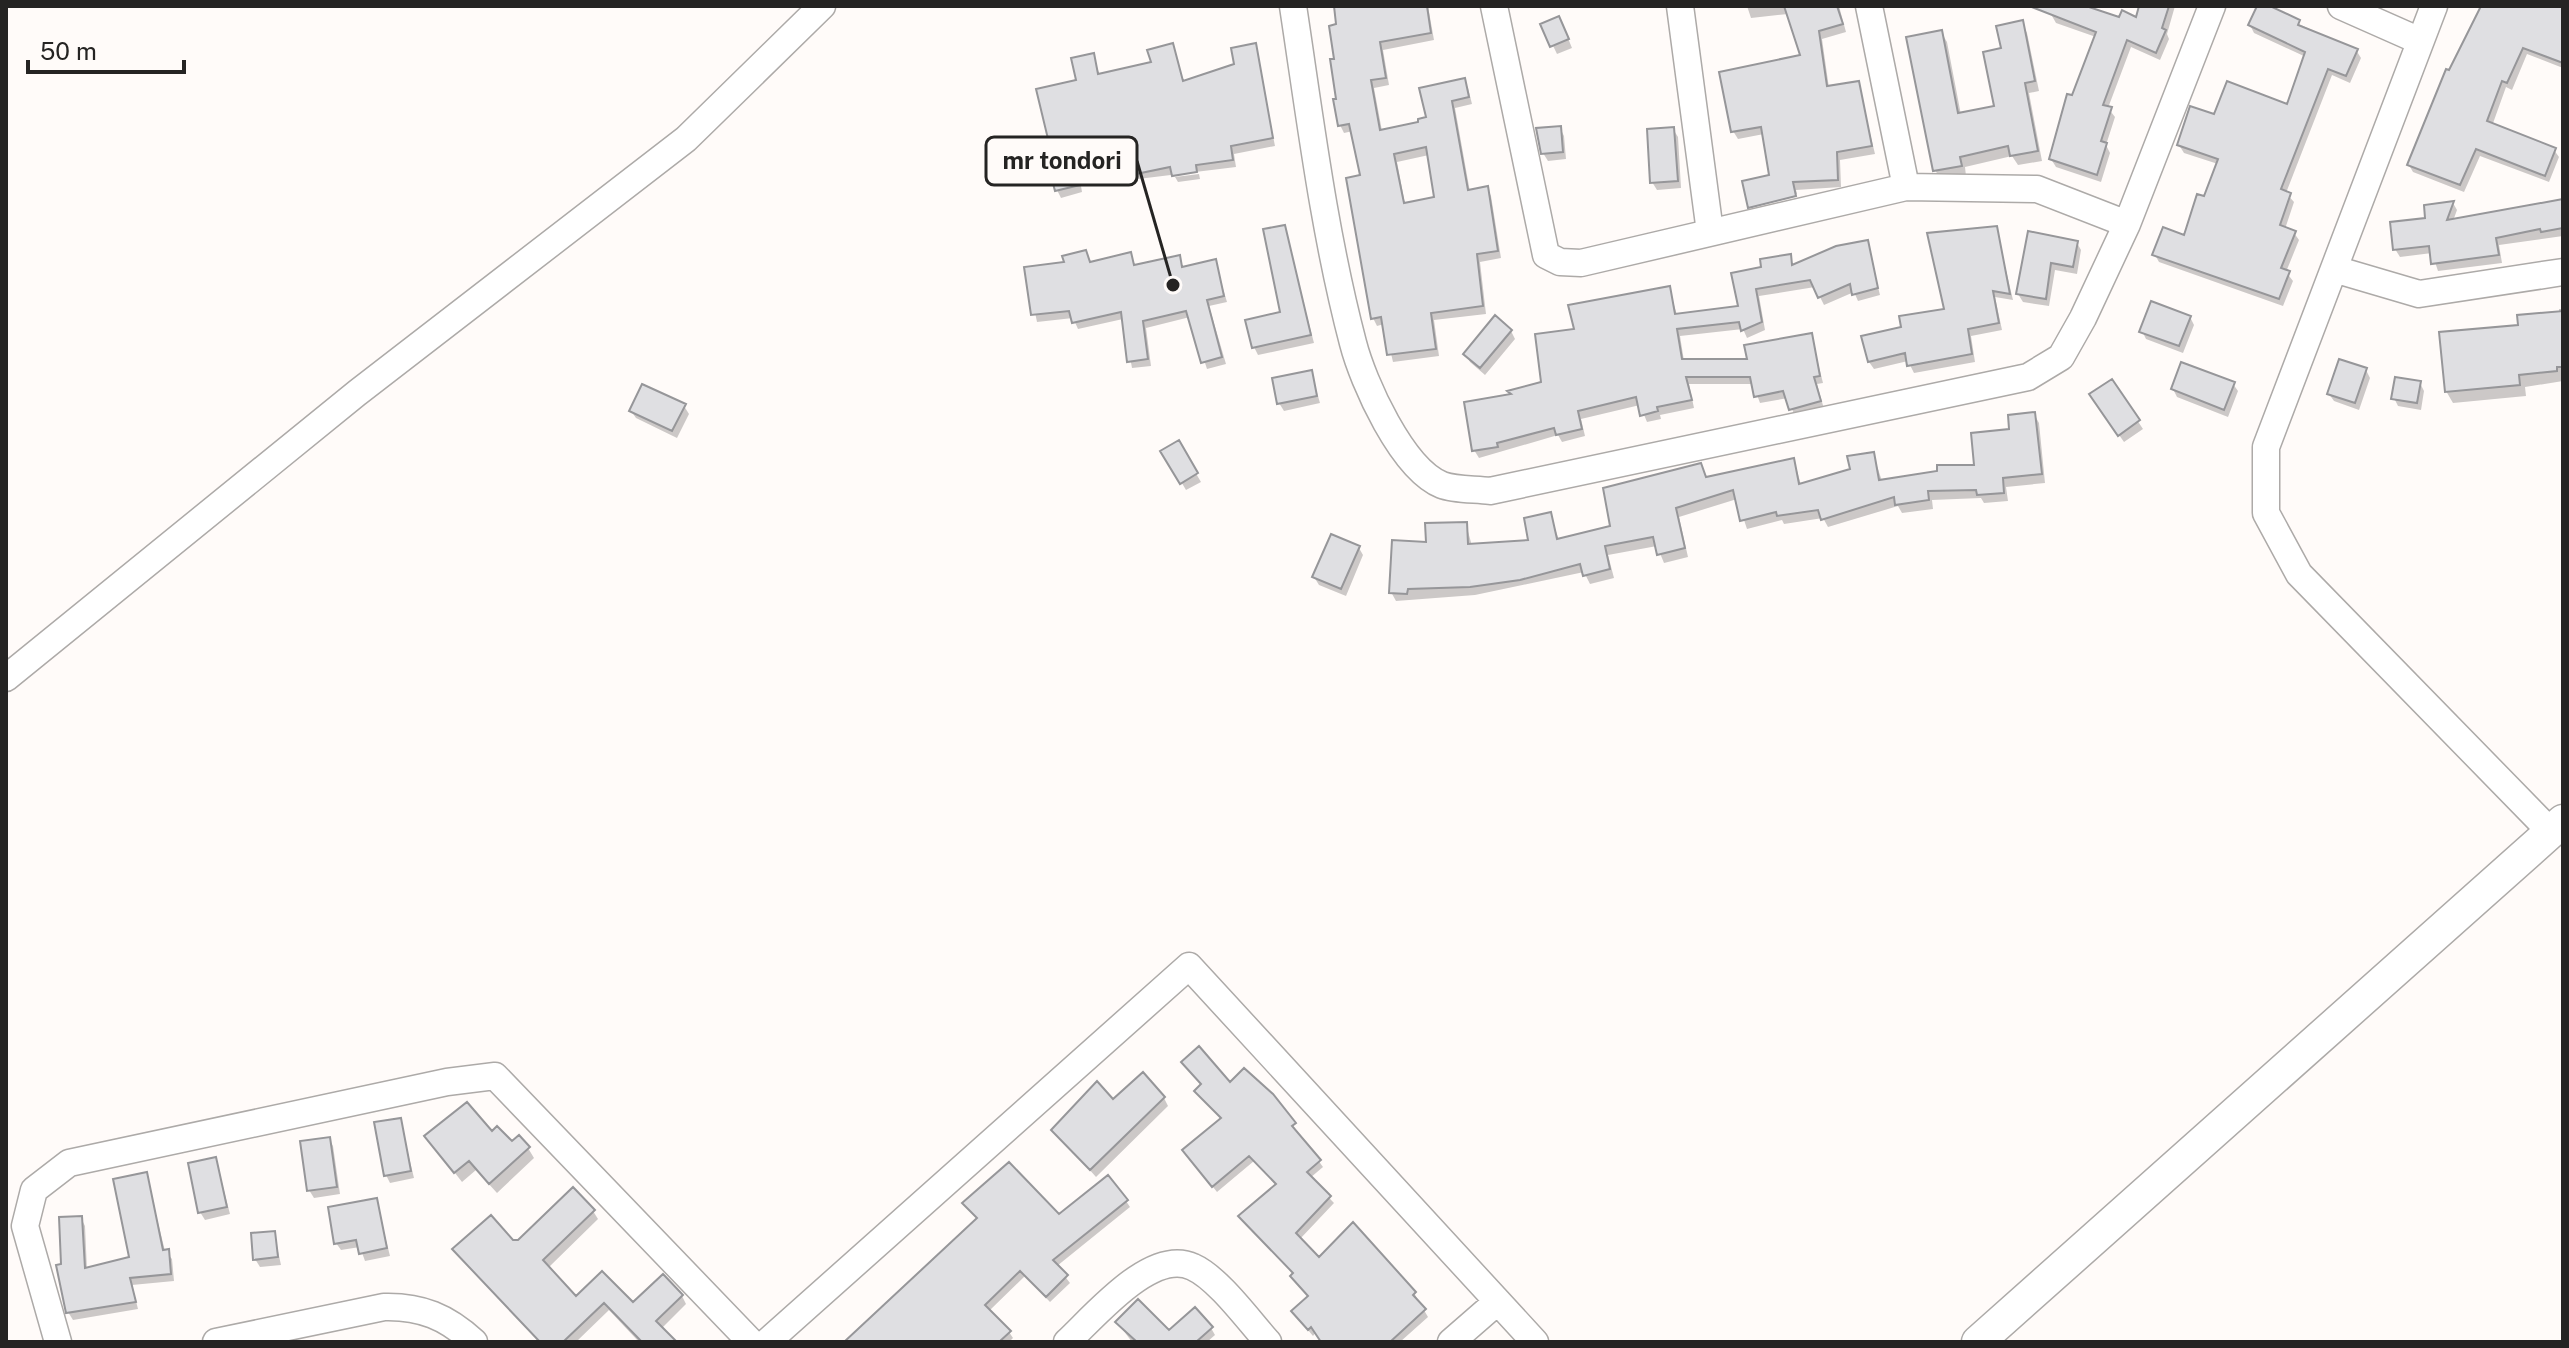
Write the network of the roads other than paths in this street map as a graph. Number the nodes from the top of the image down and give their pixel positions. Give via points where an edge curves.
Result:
1 (822, 6) edge
2 (1293, 6) edge
3 (1494, 6) edge
4 (1680, 6) edge
5 (1869, 6) edge
6 (2212, 6) edge
7 (2341, 6) edge
8 (2434, 6) edge
9 (2420, 41) junction
10 (1906, 187) junction
11 (2127, 224) junction
12 (1710, 232) junction
13 (2334, 269) junction
14 (2563, 272) edge
15 (6, 678) edge
16 (2557, 827) edge
17 (1497, 1302) junction
18 (58, 1342) edge
19 (216, 1342) edge
20 (474, 1342) edge
21 (751, 1342) edge
22 (767, 1342) edge
23 (1067, 1342) edge
24 (1268, 1342) edge
25 (1451, 1342) edge
26 (1535, 1342) edge
27 (1978, 1342) edge

1 - 15 street via 686,139 357,393
2 - 11 street via 1315,152 1354,345 1385,423 1409,457 1441,485 1490,491 2028,377 2061,357
3 - 12 street via 1546,255 1581,263
4 - 12 street
5 - 10 street
6 - 11 street
7 - 9 street
8 - 9 street
9 - 13 street
10 - 11 street via 2037,189
10 - 12 street
13 - 14 street via 2419,294
13 - 16 street via 2266,447 2266,513 2299,574
16 - 27 street
17 - 22 street via 1189,966
17 - 25 street
17 - 26 street
18 - 21 street via 25,1226 34,1190 69,1163 495,1076
19 - 20 street via 405,1306 429,1311
23 - 24 street via 1142,1274 1176,1262 1209,1278

